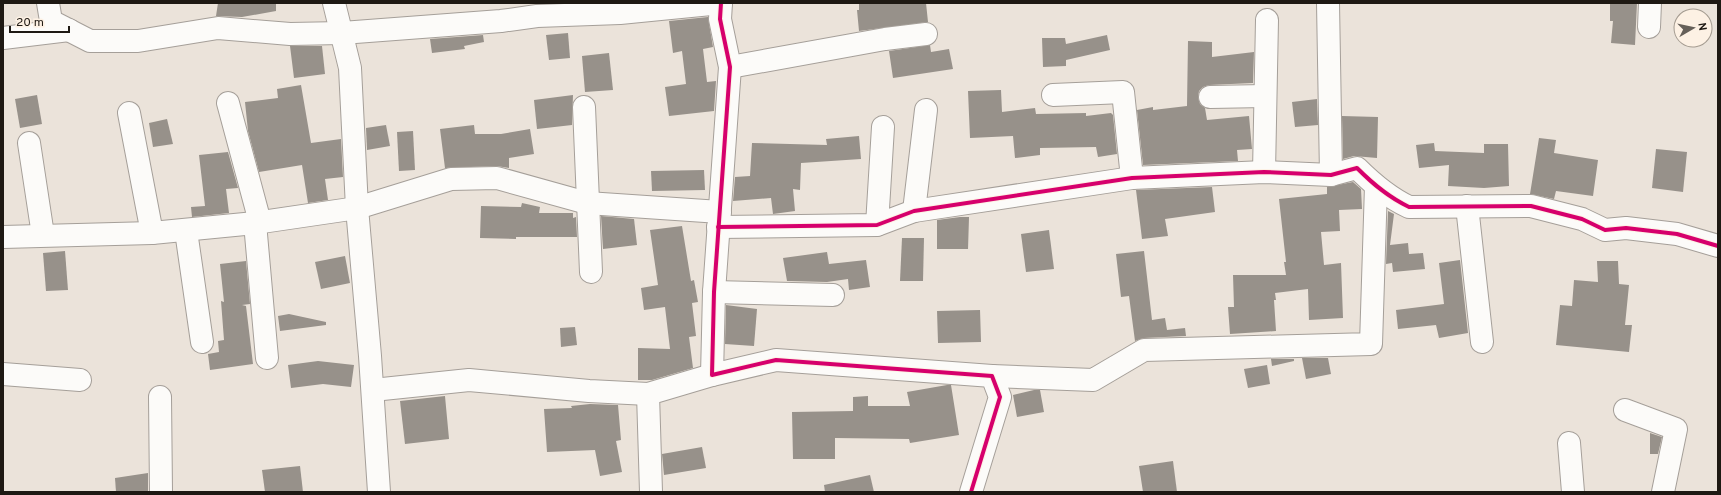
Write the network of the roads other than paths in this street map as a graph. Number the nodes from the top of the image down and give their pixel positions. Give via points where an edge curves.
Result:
1 (48, 3) edge
2 (334, 3) edge
3 (721, 3) edge
4 (1328, 3) edge
5 (1650, 3) edge
6 (620, 8) edge
7 (1267, 20) dead end
8 (1649, 27) dead end
9 (69, 30) junction
10 (342, 33) junction
11 (926, 34) dead end
12 (3, 38) edge
13 (730, 67) junction
14 (1053, 95) dead end
15 (1265, 96) junction
16 (1210, 97) dead end
17 (228, 103) dead end
18 (584, 107) dead end
19 (926, 110) dead end
20 (129, 113) dead end
21 (883, 127) dead end
22 (29, 143) dead end
23 (1264, 172) junction
24 (1331, 175) junction
25 (1132, 178) junction
26 (1376, 186) junction
27 (587, 203) junction
28 (1467, 206) junction
29 (357, 208) junction
30 (914, 211) junction
31 (719, 220) junction
32 (257, 223) junction
33 (877, 224) junction
34 (186, 231) junction
35 (152, 233) junction
36 (43, 235) junction
37 (3, 237) edge
38 (1718, 246) edge
39 (591, 272) dead end
40 (714, 292) junction
41 (833, 296) dead end
42 (202, 342) dead end
43 (1482, 342) dead end
44 (267, 358) dead end
45 (3, 374) edge
46 (712, 375) junction
47 (992, 376) junction
48 (80, 380) dead end
49 (373, 390) junction
50 (648, 394) junction
51 (160, 396) dead end
52 (1625, 410) dead end
53 (1569, 443) dead end
54 (161, 492) edge
55 (379, 492) edge
56 (651, 492) edge
57 (971, 492) edge
58 (1573, 492) edge
59 (1664, 492) edge

1 - 9 street via 51,21
2 - 10 street
3 - 6 street
3 - 13 street via 720,19
4 - 24 street
5 - 8 street
6 - 10 street via 501,21
7 - 15 street
9 - 10 street via 90,41 138,41 218,28 290,34
9 - 12 street
10 - 29 street via 350,68
11 - 13 street
13 - 31 street
14 - 25 street via 1123,92
15 - 16 street
15 - 23 street
17 - 32 street
18 - 27 street
19 - 30 street
20 - 35 street
21 - 33 street
22 - 36 street
23 - 24 street
23 - 25 street
24 - 26 street via 1357,168
25 - 30 street
26 - 28 street via 1392,199 1409,207
26 - 47 street via 1371,344 1144,350 1093,380
27 - 29 street via 497,178 451,179
27 - 31 street
27 - 39 street
28 - 38 street via 1530,206 1582,219 1605,230 1626,228 1677,234
28 - 43 street
29 - 32 street
29 - 49 street
30 - 33 street
31 - 33 street
31 - 40 street
32 - 34 street
32 - 44 street
34 - 35 street
34 - 42 street
35 - 36 street
36 - 37 street
40 - 41 street
40 - 46 street
45 - 48 street
46 - 47 street via 776,360
46 - 50 street
47 - 57 street via 1000,397
49 - 50 street via 469,380
49 - 55 street
50 - 56 street
51 - 54 street
52 - 59 street via 1676,429
53 - 58 street

